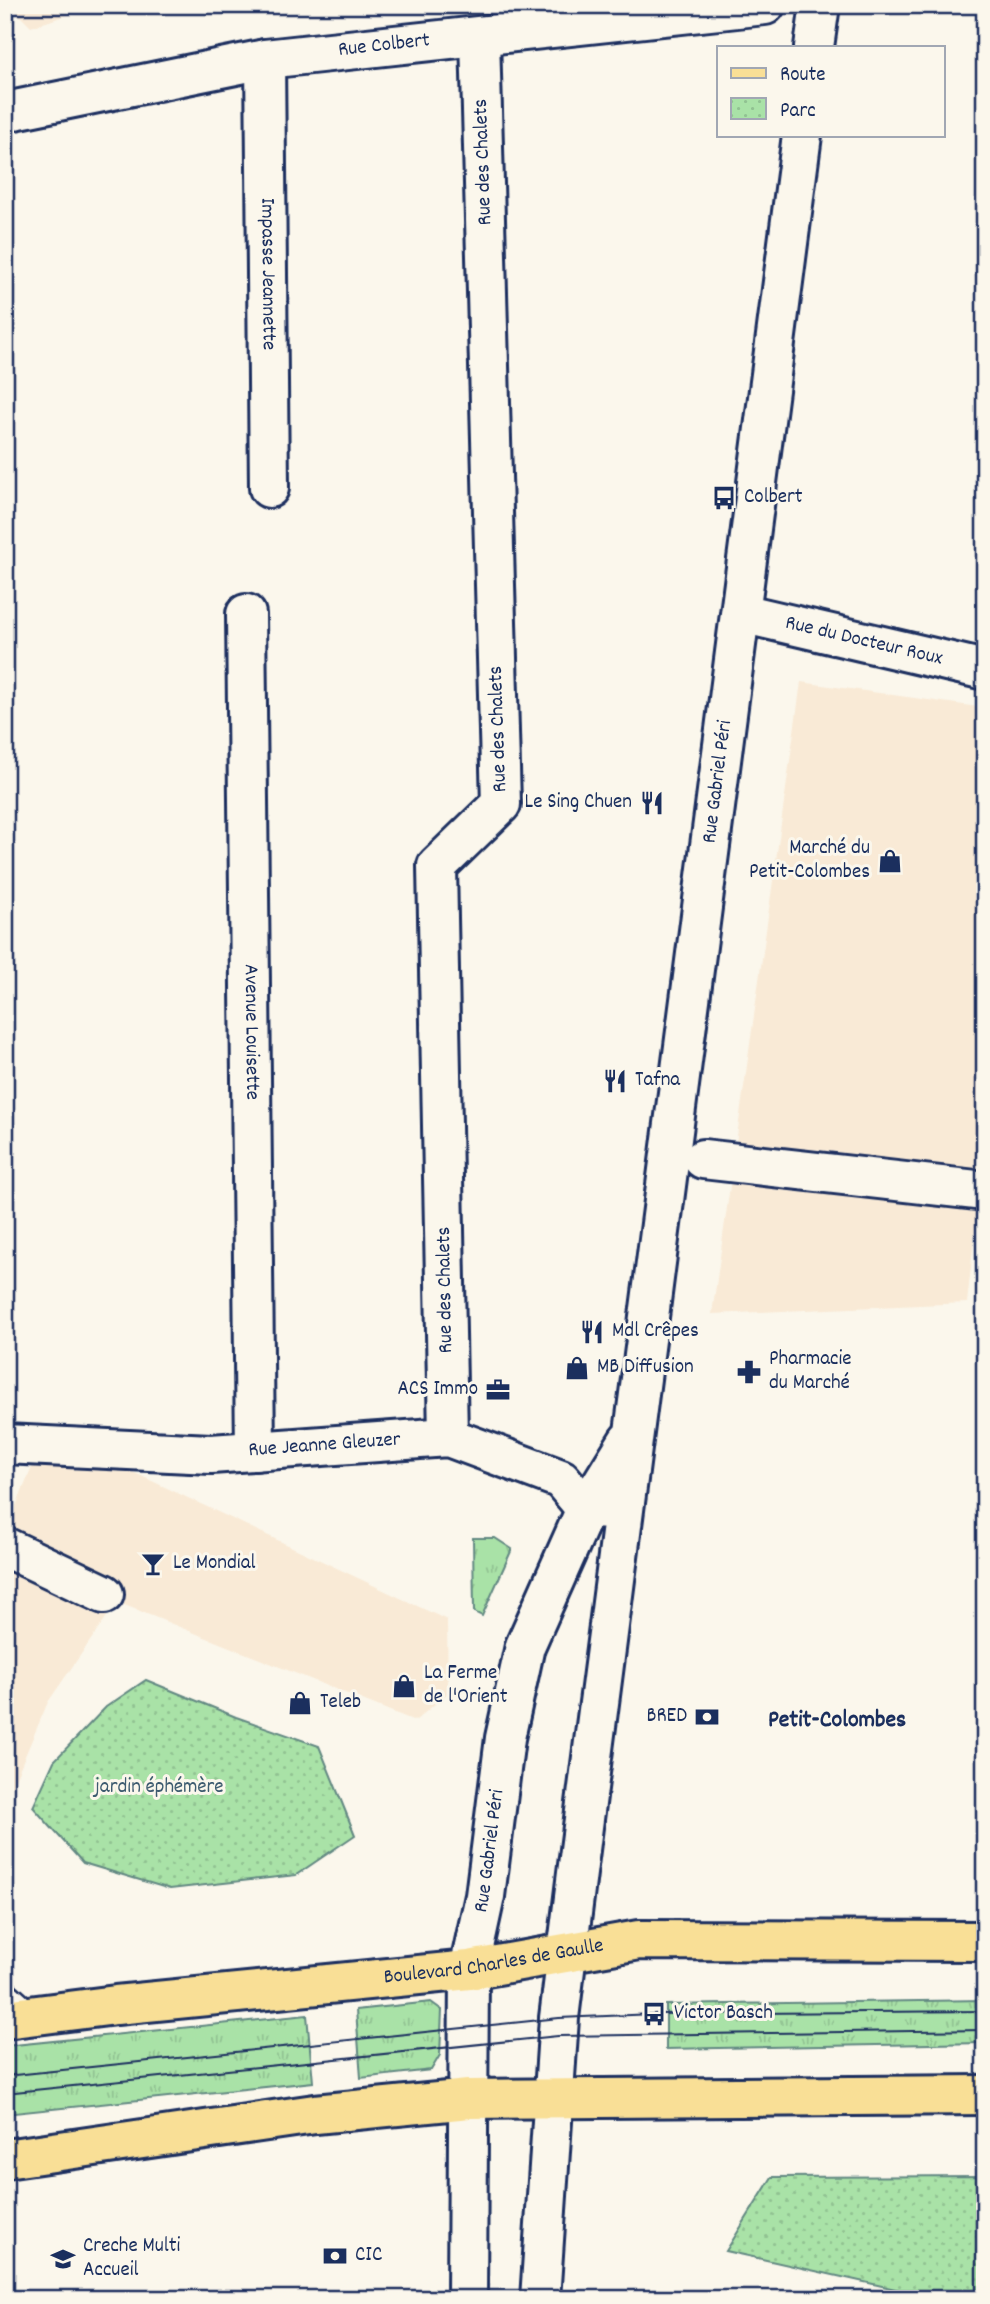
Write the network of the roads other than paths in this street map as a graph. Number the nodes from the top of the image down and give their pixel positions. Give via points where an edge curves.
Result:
1 (765, 5) edge
2 (820, 5) edge
3 (604, 14) edge
4 (480, 37) junction
5 (814, 46) edge
6 (265, 60) junction
7 (5, 112) edge
8 (802, 136) edge
9 (268, 488) dead end
10 (741, 613) junction
11 (246, 614) dead end
12 (985, 670) edge
13 (703, 1159) dead end
14 (985, 1191) edge
15 (635, 1431) junction
16 (448, 1437) junction
17 (5, 1444) edge
18 (255, 1451) junction
19 (586, 1509) junction
20 (624, 1511) junction
21 (5, 1547) edge
22 (104, 1594) dead end
23 (985, 1941) edge
24 (567, 1953) junction
25 (469, 1970) junction
26 (14, 2009) edge
27 (985, 2095) edge
28 (555, 2098) junction
29 (470, 2099) junction
30 (5, 2159) edge
31 (467, 2299) edge
32 (540, 2299) edge

1 - 3 street, Rue Colbert
2 - 5 street
3 - 4 street, Rue Colbert
4 - 6 street, Rue Colbert
4 - 16 street, Rue des Chalets via 501,804 437,866
6 - 7 street, Rue Colbert
6 - 9 street, Impasse Jeannette
8 - 10 street, Rue Gabriel Péri
10 - 12 street, Rue du Docteur Roux
10 - 15 street, Rue Gabriel Péri
11 - 18 street, Avenue Louisette
13 - 14 street
15 - 19 street, Rue Gabriel Péri
15 - 20 street, Rue Gabriel Péri
16 - 18 street, Rue Jeanne Gleuzer
16 - 19 street, Rue Jeanne Gleuzer via 561,1479
17 - 18 street, Rue Jeanne Gleuzer via 211,1454
19 - 20 street
19 - 25 street, Rue Gabriel Péri via 525,1646 505,1738 485,1896
20 - 24 street, Rue Gabriel Péri
21 - 22 street
23 - 24 main road, Boulevard Charles de Gaulle via 639,1940
24 - 25 main road, Boulevard Charles de Gaulle
24 - 28 street, Rue Gabriel Péri
25 - 26 main road, Boulevard Charles de Gaulle via 116,2005
25 - 29 street, Rue Gabriel Péri
27 - 28 main road
28 - 29 main road
28 - 32 street, Rue Gabriel Péri
29 - 30 main road via 315,2114
29 - 31 street, Rue Gabriel Péri

